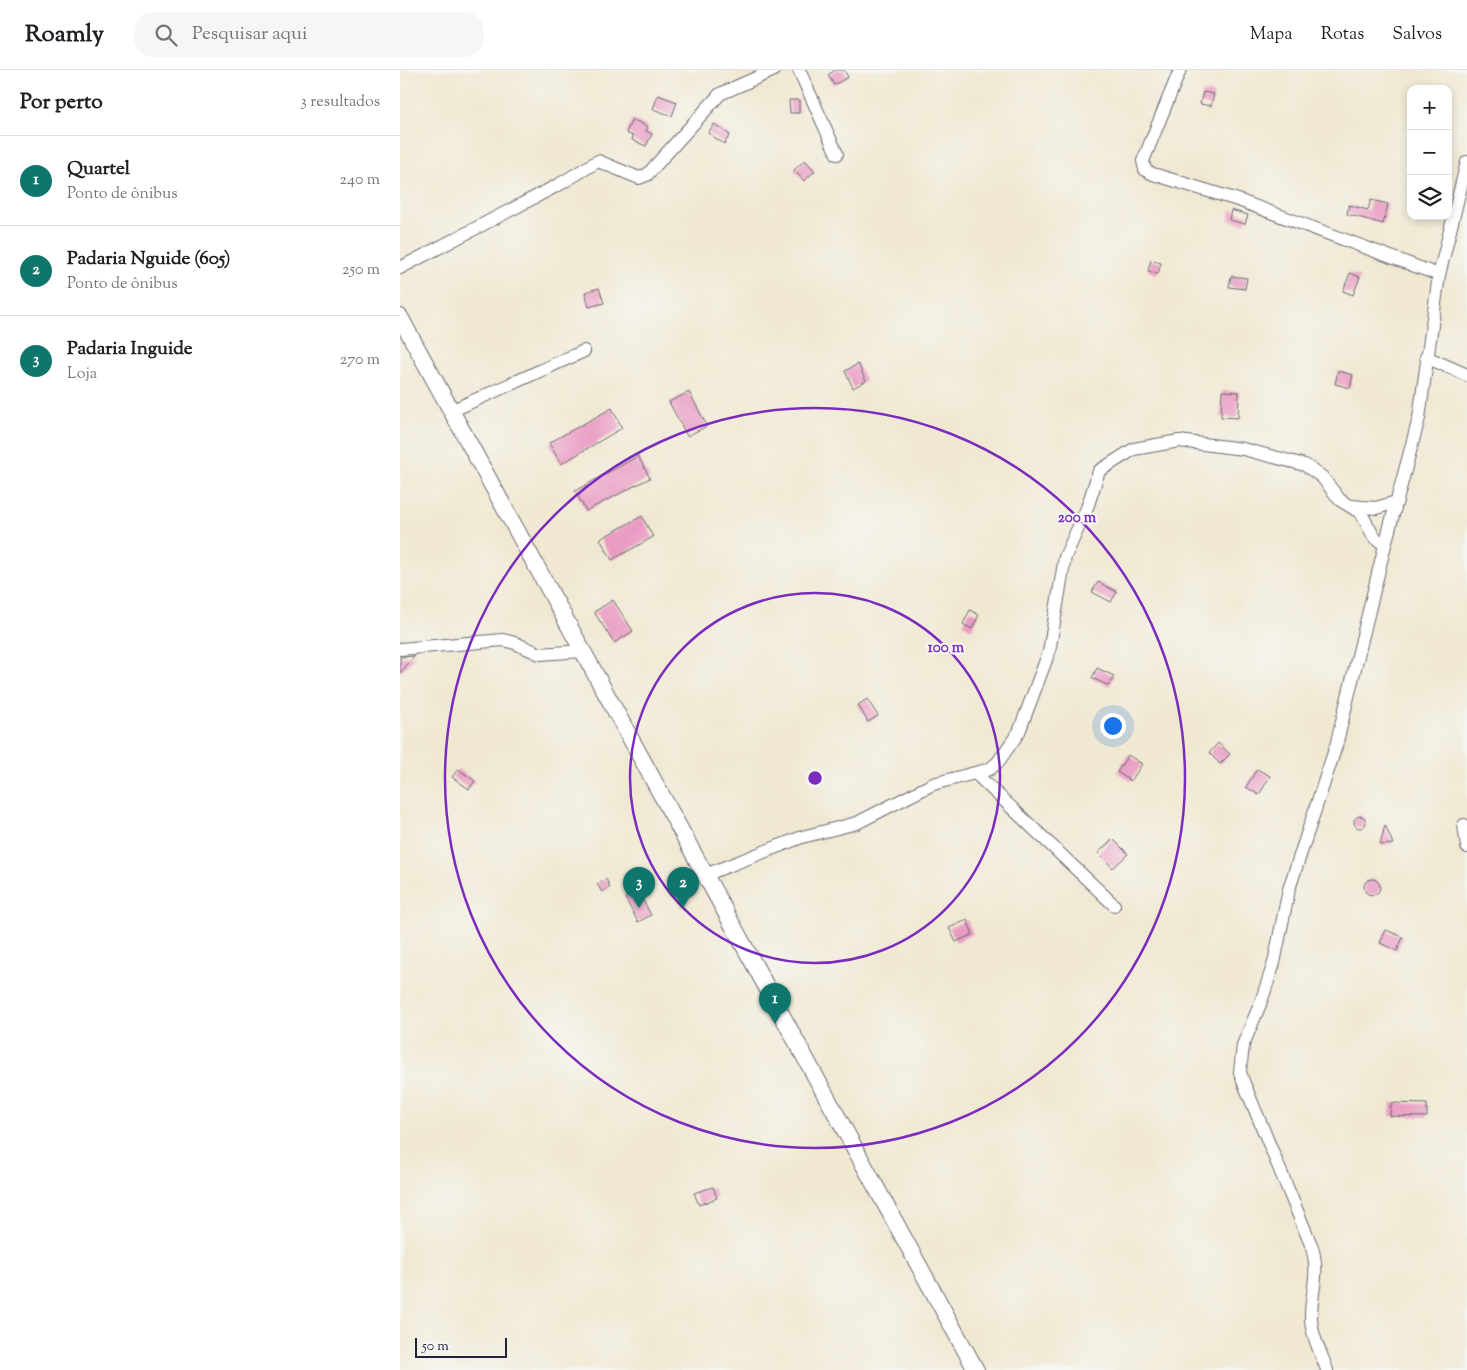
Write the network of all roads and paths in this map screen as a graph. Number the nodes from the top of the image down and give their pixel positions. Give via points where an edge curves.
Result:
1 (774, 70) edge
2 (799, 70) edge
3 (1180, 70) edge
4 (837, 154) dead end
5 (1467, 162) edge
6 (400, 268) edge
7 (1438, 274) junction
8 (400, 317) edge
9 (584, 351) dead end
10 (1426, 357) junction
11 (1467, 375) edge
12 (451, 411) junction
13 (1396, 502) junction
14 (1348, 506) junction
15 (1385, 545) junction
16 (400, 648) edge
17 (582, 651) junction
18 (975, 773) junction
19 (1464, 825) dead end
20 (1467, 847) edge
21 (705, 875) junction
22 (1114, 905) dead end
23 (976, 1370) edge
24 (1327, 1370) edge

1 - 6 street via 720,94 647,175 639,178 598,161
2 - 4 street
3 - 7 street via 1143,161 1145,170 1238,200
5 - 7 street
7 - 10 street
8 - 12 street
9 - 12 street
10 - 11 street
10 - 13 street via 1419,418
12 - 17 street
13 - 14 street via 1376,508
13 - 15 street
14 - 15 street via 1360,513 1374,537
14 - 18 street via 1322,477 1305,465 1243,449 1179,441 1134,450 1099,471 1065,557 1053,640 1019,732 998,762 990,769
15 - 24 street via 1336,746 1289,889 1274,963 1243,1045 1240,1067 1317,1262 1312,1328
16 - 17 street via 503,640 540,654
17 - 21 street
18 - 21 street via 933,784 857,823 802,837
18 - 22 street
19 - 20 street
21 - 23 street

